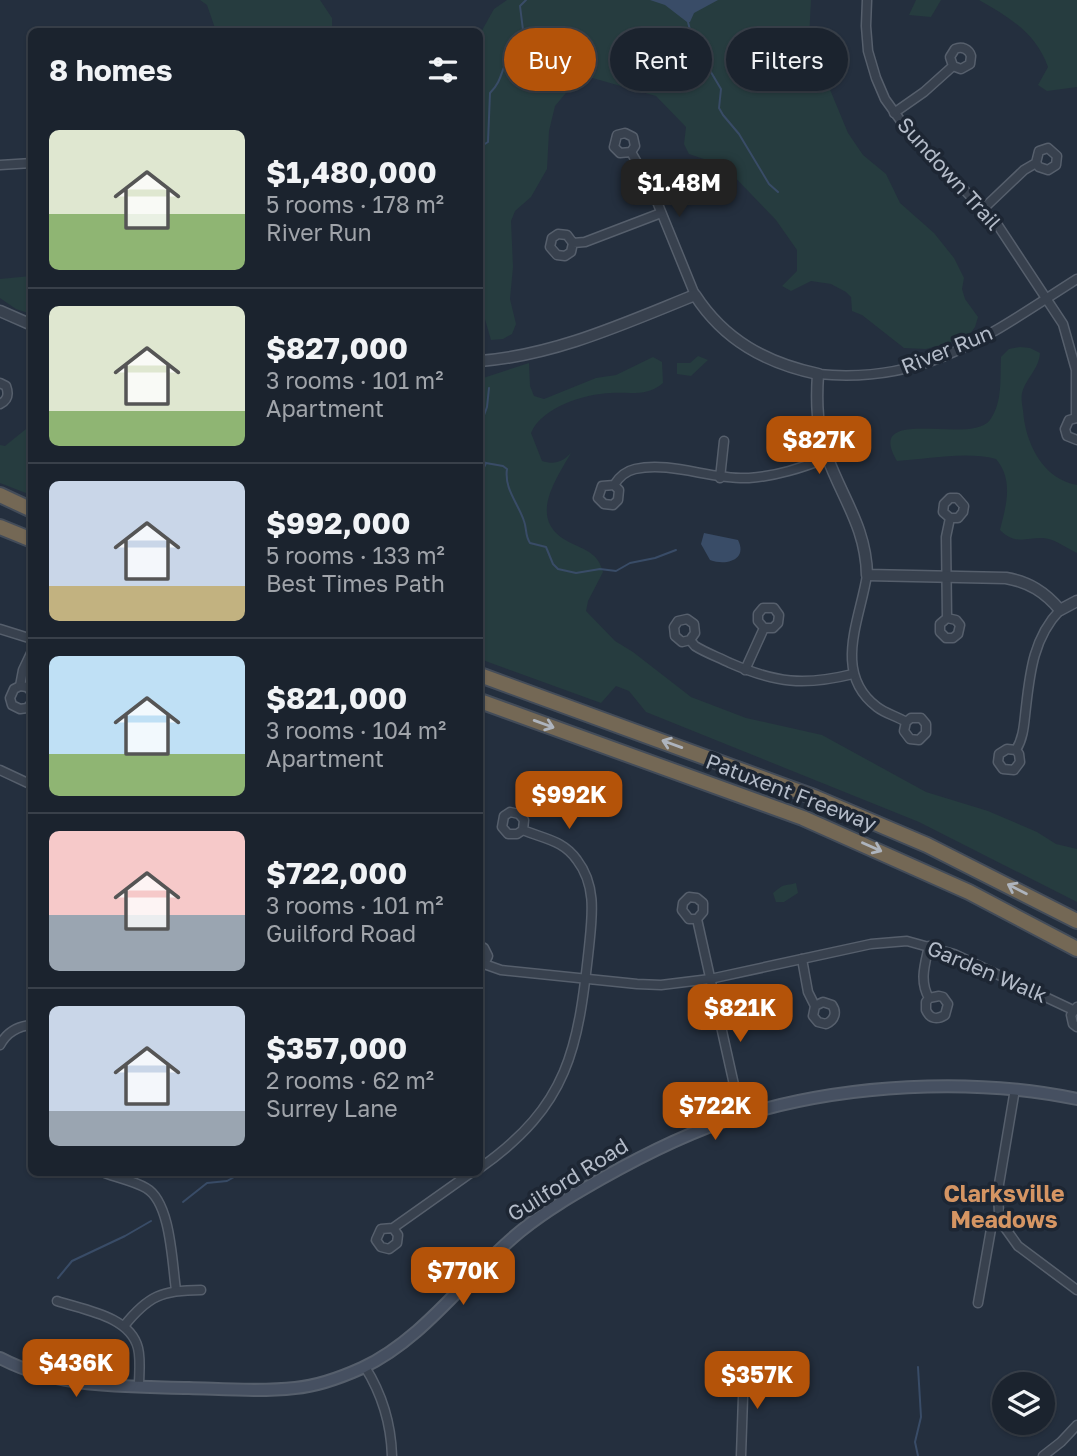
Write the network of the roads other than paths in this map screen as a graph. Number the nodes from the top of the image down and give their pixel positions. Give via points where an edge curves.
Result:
1 (867, 0) edge
2 (953, 66) dead end
3 (894, 113) junction
4 (631, 152) dead end
5 (28, 163) edge
6 (1036, 163) dead end
7 (0, 165) edge
8 (983, 209) junction
9 (661, 213) junction
10 (573, 243) dead end
11 (1077, 279) edge
12 (695, 295) junction
13 (1048, 299) junction
14 (0, 311) edge
15 (28, 324) edge
16 (483, 361) edge
17 (1076, 370) edge
18 (818, 374) junction
19 (0, 383) edge
20 (0, 404) edge
21 (1076, 418) edge
22 (1077, 440) edge
23 (724, 441) dead end
24 (827, 458) junction
25 (720, 478) junction
26 (614, 485) dead end
27 (0, 495) edge
28 (0, 500) edge
29 (28, 510) edge
30 (28, 510) edge
31 (950, 519) dead end
32 (0, 527) edge
33 (28, 538) edge
34 (867, 575) junction
35 (947, 577) junction
36 (1077, 601) edge
37 (1060, 610) junction
38 (947, 618) dead end
39 (764, 628) dead end
40 (0, 629) edge
41 (28, 638) edge
42 (690, 640) dead end
43 (28, 659) edge
44 (745, 670) junction
45 (853, 674) junction
46 (483, 677) edge
47 (20, 686) junction
48 (28, 688) edge
49 (483, 702) edge
50 (28, 707) edge
51 (906, 722) dead end
52 (1016, 750) dead end
53 (0, 770) edge
54 (28, 784) edge
55 (523, 830) dead end
56 (696, 919) dead end
57 (1077, 921) edge
58 (929, 946) junction
59 (483, 948) edge
60 (1077, 949) edge
61 (802, 959) junction
62 (483, 964) edge
63 (483, 965) edge
64 (585, 979) junction
65 (710, 979) junction
66 (929, 998) dead end
67 (815, 1006) dead end
68 (1075, 1009) edge
69 (28, 1026) edge
70 (1077, 1027) edge
71 (0, 1045) edge
72 (1015, 1089) junction
73 (1077, 1098) edge
74 (741, 1116) junction
75 (483, 1166) edge
76 (113, 1176) edge
77 (466, 1176) edge
78 (999, 1214) junction
79 (393, 1228) dead end
80 (176, 1290) junction
81 (201, 1290) dead end
82 (1077, 1290) edge
83 (57, 1301) dead end
84 (978, 1303) dead end
85 (124, 1326) junction
86 (0, 1358) edge
87 (365, 1367) junction
88 (735, 1376) dead end
89 (139, 1386) junction
90 (1077, 1425) edge
91 (392, 1456) edge
92 (741, 1456) edge
93 (1043, 1456) edge

1 - 3 street, Sundown Trail via 872,65
2 - 3 street
3 - 8 street, Sundown Trail
4 - 9 street, River Run
5 - 7 street
6 - 8 street
8 - 13 street, Sundown Trail
9 - 10 street
9 - 12 street, River Run
11 - 13 street, River Run
12 - 16 street via 569,344
12 - 18 street, River Run via 722,330 749,350
13 - 17 street, Sundown Trail via 1063,324
13 - 18 street, River Run via 964,348 916,366 875,376
14 - 15 street
17 - 21 street, Sundown Trail
18 - 24 street via 817,417
19 - 20 street via 8,395
21 - 22 street, Sundown Trail via 1069,420 1065,429
23 - 25 street
24 - 25 street via 775,475
24 - 34 street via 859,527
25 - 26 street via 645,468 628,472
27 - 29 highway
28 - 30 highway
31 - 35 street
32 - 33 highway
34 - 35 street
34 - 45 street via 851,649
35 - 37 street via 1014,579 1040,590
35 - 38 street
36 - 37 street
37 - 52 street via 1036,649 1023,735
39 - 44 street
40 - 41 street
42 - 44 street
43 - 47 street
44 - 45 street via 792,682
45 - 51 street via 871,703
57 -> 46 highway, Patuxent Freeway via 937,850 826,801
47 - 48 street
47 - 50 street via 10,695 12,705
49 -> 60 highway, Patuxent Freeway via 803,818 958,887
53 - 54 street
55 - 64 street via 567,848 587,876 593,909
56 - 65 street
58 - 61 street, Garden Walk via 882,942
58 - 66 street via 923,977
58 - 68 street, Garden Walk
59 - 62 street, Garden Walk via 487,960
61 - 65 street, Garden Walk
61 - 67 street
63 - 64 street, Garden Walk
64 - 65 street, Garden Walk via 661,985
64 - 75 street via 578,1031 558,1084 535,1120
65 - 74 street
68 - 70 street, Garden Walk via 1071,1020
69 - 71 street via 16,1028
72 - 73 main road, Guilford Road
72 - 74 main road, Guilford Road via 897,1088 804,1101
72 - 78 street via 998,1190
74 - 87 main road, Guilford Road via 643,1156 552,1208 511,1239 418,1329
76 - 80 street via 147,1188 159,1200
77 - 79 street
78 - 82 street via 1018,1246
78 - 84 street via 991,1229
80 - 81 street
80 - 85 street via 146,1301
83 - 85 street
85 - 89 street via 137,1345
86 - 89 main road, Guilford Road via 57,1380
87 - 89 main road, Guilford Road via 294,1388
87 - 91 street via 387,1415
88 - 92 street via 743,1397
90 - 93 street

